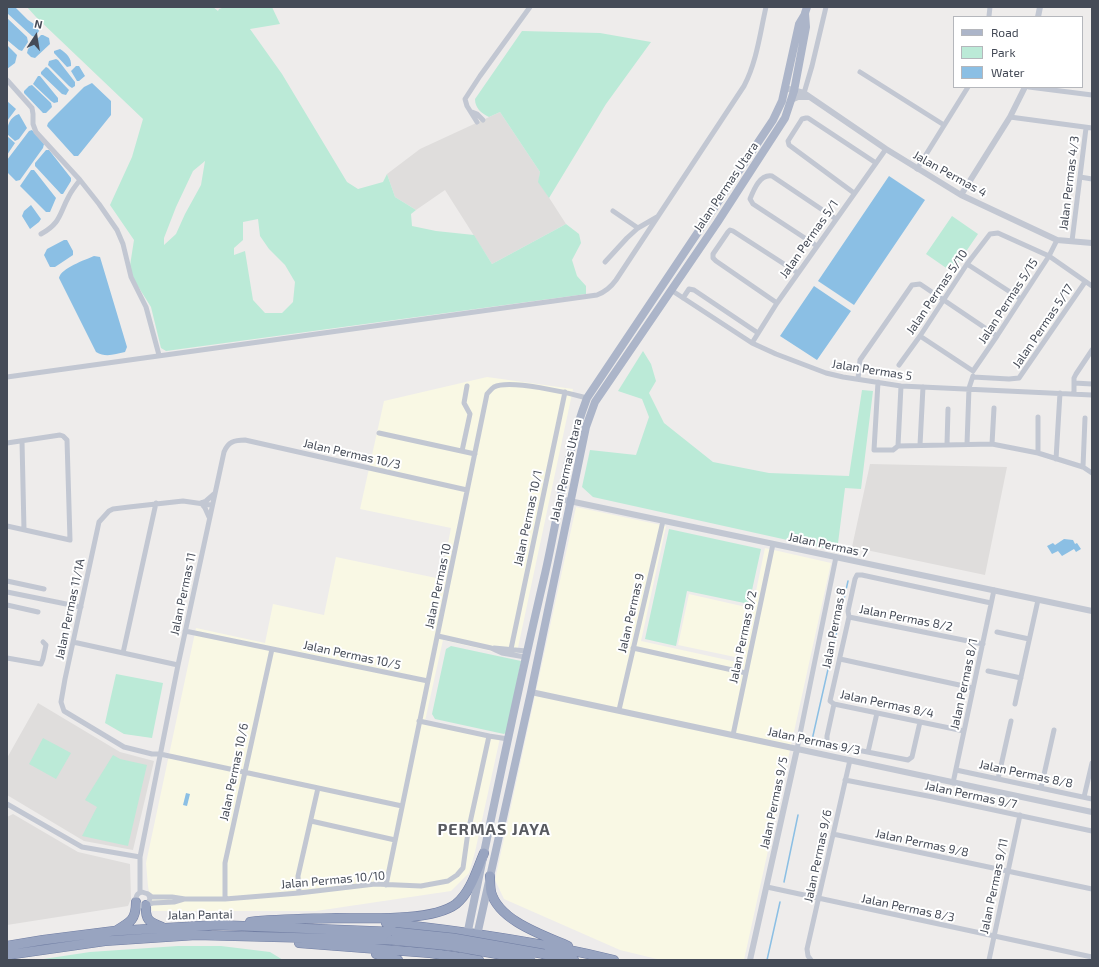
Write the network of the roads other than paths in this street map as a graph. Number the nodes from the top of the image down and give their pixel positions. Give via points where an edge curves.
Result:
1 (530, 7) edge
2 (766, 7) edge
3 (826, 7) edge
4 (990, 7) edge
5 (806, 10) edge
6 (989, 16) dead end
7 (860, 72) dead end
8 (7, 80) edge
9 (785, 88) junction
10 (967, 88) edge
11 (1024, 88) edge
12 (1037, 88) edge
13 (794, 91) junction
14 (807, 95) junction
15 (1092, 95) edge
16 (791, 100) junction
17 (472, 112) junction
18 (1010, 117) junction
19 (483, 120) dead end
20 (477, 122) dead end
21 (944, 125) junction
22 (1086, 128) junction
23 (1092, 128) edge
24 (886, 149) junction
25 (876, 163) junction
26 (917, 169) junction
27 (1080, 178) junction
28 (1092, 179) edge
29 (80, 180) junction
30 (854, 193) junction
31 (961, 194) junction
32 (613, 211) dead end
33 (658, 216) junction
34 (836, 219) junction
35 (638, 228) junction
36 (41, 234) dead end
37 (1056, 240) junction
38 (1072, 241) junction
39 (1092, 243) edge
40 (817, 246) junction
41 (1049, 256) junction
42 (605, 262) dead end
43 (967, 264) junction
44 (798, 273) junction
45 (1085, 282) junction
46 (1092, 286) edge
47 (671, 290) junction
48 (684, 298) junction
49 (1021, 299) junction
50 (944, 300) junction
51 (777, 303) junction
52 (758, 333) junction
53 (920, 336) junction
54 (998, 336) junction
55 (752, 342) junction
56 (1092, 350) edge
57 (159, 355) junction
58 (899, 365) dead end
59 (973, 371) junction
60 (7, 376) edge
61 (973, 377) junction
62 (858, 378) junction
63 (878, 382) junction
64 (1074, 383) junction
65 (1092, 384) edge
66 (467, 386) dead end
67 (901, 386) junction
68 (923, 387) junction
69 (969, 388) junction
70 (565, 392) junction
71 (1060, 393) junction
72 (1074, 393) junction
73 (1092, 395) edge
74 (587, 398) junction
75 (994, 408) dead end
76 (948, 409) dead end
77 (1038, 417) dead end
78 (1085, 418) dead end
79 (379, 433) dead end
80 (22, 441) junction
81 (7, 442) edge
82 (232, 442) joint
83 (947, 444) junction
84 (967, 444) junction
85 (992, 444) junction
86 (920, 445) junction
87 (898, 446) junction
88 (462, 451) junction
89 (1038, 453) junction
90 (475, 454) junction
91 (1056, 459) junction
92 (1083, 467) junction
93 (1092, 473) edge
94 (468, 490) junction
95 (214, 494) junction
96 (560, 499) junction
97 (570, 501) junction
98 (156, 503) junction
99 (201, 503) junction
100 (211, 506) junction
101 (209, 517) junction
102 (663, 521) junction
103 (7, 526) edge
104 (24, 530) junction
105 (773, 544) junction
106 (836, 557) junction
107 (544, 577) junction
108 (554, 578) junction
109 (7, 581) edge
110 (44, 589) dead end
111 (994, 590) junction
112 (7, 592) edge
113 (1038, 600) junction
114 (991, 604) junction
115 (7, 605) edge
116 (81, 607) junction
117 (1092, 611) edge
118 (38, 612) dead end
119 (849, 617) junction
120 (185, 631) junction
121 (997, 632) dead end
122 (438, 636) junction
123 (1029, 639) junction
124 (43, 642) dead end
125 (73, 642) junction
126 (983, 644) junction
127 (491, 648) junction
128 (633, 648) junction
129 (272, 649) junction
130 (511, 649) junction
131 (124, 653) junction
132 (526, 654) junction
133 (7, 658) edge
134 (840, 659) junction
135 (178, 665) junction
136 (988, 671) dead end
137 (746, 673) junction
138 (1021, 678) junction
139 (428, 681) junction
140 (973, 688) junction
141 (531, 692) junction
142 (832, 702) junction
143 (1015, 704) dead end
144 (619, 710) junction
145 (877, 713) junction
146 (419, 721) junction
147 (1011, 721) dead end
148 (920, 722) junction
149 (1054, 730) dead end
150 (964, 731) junction
151 (733, 735) junction
152 (489, 736) junction
153 (508, 738) junction
154 (797, 749) junction
155 (868, 752) junction
156 (160, 754) junction
157 (850, 760) junction
158 (1092, 762) edge
159 (956, 770) junction
160 (244, 772) junction
161 (998, 779) junction
162 (845, 780) junction
163 (953, 783) junction
164 (318, 788) junction
165 (1041, 788) junction
166 (1084, 797) junction
167 (1092, 799) edge
168 (7, 804) edge
169 (402, 806) junction
170 (1092, 812) edge
171 (1020, 815) junction
172 (311, 822) junction
173 (1092, 830) edge
174 (833, 834) junction
175 (395, 840) junction
176 (484, 853) junction
177 (140, 857) junction
178 (1008, 871) junction
179 (490, 876) junction
180 (386, 885) junction
181 (767, 887) junction
182 (1092, 889) edge
183 (140, 892) junction
184 (299, 893) junction
185 (148, 894) junction
186 (185, 899) junction
187 (225, 899) junction
188 (818, 899) junction
189 (136, 902) junction
190 (147, 905) junction
191 (335, 918) junction
192 (217, 925) junction
193 (163, 928) junction
194 (438, 929) junction
195 (114, 932) junction
196 (467, 932) junction
197 (477, 934) junction
198 (208, 935) junction
199 (393, 936) junction
200 (994, 936) junction
201 (506, 939) junction
202 (7, 946) edge
203 (338, 947) junction
204 (582, 952) junction
205 (435, 954) junction
206 (7, 955) edge
207 (1092, 957) edge
208 (810, 958) edge
209 (462, 959) edge
210 (398, 960) edge
211 (475, 960) edge
212 (499, 960) edge
213 (531, 960) edge
214 (574, 960) edge
215 (614, 960) edge
216 (750, 960) edge
217 (989, 960) edge

1 - 17 street via 467,96 466,102
2 - 33 street via 756,54 744,86
3 - 14 street
4 - 6 street
5 - 9 main road, Jalan Permas Utara via 799,24
5 - 13 main road, Jalan Permas Utara via 806,27
7 - 21 street
8 - 29 street via 32,108 36,132
9 - 13 street, Jalan Permas 4
9 - 74 main road, Jalan Permas Utara via 778,110 765,132
10 - 21 street
11 - 18 street
12 - 15 street
13 - 14 street, Jalan Permas 4
13 - 16 main road, Jalan Permas Utara
14 - 16 street
14 - 24 street, Jalan Permas 4
16 - 47 main road, Jalan Permas Utara via 781,126
17 - 19 street
17 - 20 street
18 - 22 street
18 - 31 street
21 - 26 street
22 - 23 street
22 - 27 street, Jalan Permas 4/3
24 - 25 street, Jalan Permas 5/1
24 - 26 street, Jalan Permas 4
25 - 30 street, Jalan Permas 5/1
25 - 30 street via 806,118 802,119 788,143 789,146
26 - 31 street, Jalan Permas 4
27 - 28 street
27 - 38 street, Jalan Permas 4/3
29 - 36 street via 68,197 57,221
29 - 57 street via 121,237 131,277 146,307
30 - 34 street, Jalan Permas 5/1
31 - 37 street, Jalan Permas 4
32 - 35 street
33 - 35 street
33 - 57 street via 612,285 596,295
34 - 40 street, Jalan Permas 5/1
34 - 40 street via 772,176 767,175 763,178 750,199 753,204
35 - 42 street
37 - 38 street, Jalan Permas 4
37 - 41 street, Jalan Permas 5/15
38 - 39 street, Jalan Permas 4
40 - 44 street, Jalan Permas 5/1
41 - 43 street, Jalan Permas 5/10 via 994,232 987,237
41 - 45 street
41 - 49 street, Jalan Permas 5/15
43 - 49 street
43 - 50 street, Jalan Permas 5/10
44 - 51 street, Jalan Permas 5/1
44 - 51 street via 730,230 713,254 716,261
45 - 46 street
45 - 61 street, Jalan Permas 5/17 via 1022,375 1016,379
47 - 48 street, Jalan Permas 5
47 - 97 main road, Jalan Permas Utara via 595,402 586,426
48 - 52 street via 689,289 694,290
48 - 55 street, Jalan Permas 5
49 - 54 street, Jalan Permas 5/15
50 - 53 street, Jalan Permas 5/10
50 - 54 street
50 - 62 street via 920,284 912,285 860,360
51 - 52 street, Jalan Permas 5/1
52 - 55 street, Jalan Permas 5/1
53 - 58 street, Jalan Permas 5/10
53 - 59 street
54 - 59 street, Jalan Permas 5/15
55 - 62 street, Jalan Permas 5 via 804,366 826,373
56 - 64 street via 1076,374
57 - 60 street
59 - 61 street
61 - 69 street
62 - 63 street, Jalan Permas 5
63 - 67 street, Jalan Permas 5
63 - 87 street via 874,450 893,450
64 - 65 street
64 - 72 street
66 - 88 street via 464,403 470,414
67 - 68 street, Jalan Permas 5
67 - 87 street
68 - 69 street, Jalan Permas 5
68 - 86 street
69 - 71 street, Jalan Permas 5
69 - 84 street
70 - 74 street, Jalan Permas 10
70 - 90 street, Jalan Permas 10 via 528,386 502,385 493,388 487,394
70 - 130 street, Jalan Permas 10/1
71 - 72 street, Jalan Permas 5
71 - 91 street
72 - 73 street, Jalan Permas 5
74 - 96 main road, Jalan Permas Utara via 577,423
75 - 85 street
76 - 83 street
77 - 89 street
78 - 92 street
79 - 88 street
80 - 81 street
80 - 104 street
80 - 104 street via 60,435 67,442 70,540
82 - 94 street, Jalan Permas 10/3 via 246,440
82 - 95 street, Jalan Permas 11 via 227,445 224,452
83 - 84 street
83 - 86 street
84 - 85 street
85 - 89 street
86 - 87 street
88 - 90 street
89 - 91 street
90 - 94 street, Jalan Permas 10
91 - 92 street
92 - 93 street
94 - 122 street, Jalan Permas 10
95 - 99 street
95 - 100 street, Jalan Permas 11
96 - 97 street, Jalan Permas 7
96 - 107 main road, Jalan Permas Utara
97 - 102 street, Jalan Permas 7
97 - 108 main road, Jalan Permas Utara
98 - 99 street, Jalan Permas 11/1A
98 - 116 street, Jalan Permas 11/1A via 113,509 99,522
98 - 131 street
99 - 100 street, Jalan Permas 11/1A
99 - 101 street
100 - 101 street, Jalan Permas 11
101 - 120 street, Jalan Permas 11
102 - 105 street, Jalan Permas 7
102 - 128 street, Jalan Permas 9
103 - 104 street
105 - 106 street, Jalan Permas 7
105 - 137 street, Jalan Permas 9/2
106 - 111 street, Jalan Permas 7
106 - 154 street, Jalan Permas 9/5
107 - 108 main road via 549,574
107 - 132 main road, Jalan Permas Utara
108 - 141 main road, Jalan Permas Utara
109 - 110 street
111 - 113 street, Jalan Permas 7
111 - 114 street, Jalan Permas 8/1
112 - 116 street
113 - 117 street, Jalan Permas 7
113 - 123 street
114 - 119 street, Jalan Permas 8 via 862,575 855,579
114 - 126 street, Jalan Permas 8/1
115 - 118 street
116 - 125 street, Jalan Permas 11/1A
119 - 126 street, Jalan Permas 8/2
119 - 134 street, Jalan Permas 8
120 - 129 street, Jalan Permas 10/5
120 - 135 street, Jalan Permas 11
121 - 123 street
122 - 127 street
122 - 139 street, Jalan Permas 10
123 - 138 street
124 - 133 street via 46,645 41,664
125 - 131 street
125 - 156 street, Jalan Permas 11/1A via 62,698 64,711 124,747
126 - 140 street, Jalan Permas 8/1
127 - 130 street
127 - 132 street via 502,653
128 - 137 street
128 - 144 street, Jalan Permas 9
129 - 139 street, Jalan Permas 10/5
129 - 160 street, Jalan Permas 10/6
130 - 132 street
131 - 135 street
132 - 153 main road, Jalan Permas Utara
134 - 140 street
134 - 142 street, Jalan Permas 8
135 - 156 street, Jalan Permas 11
136 - 138 street
137 - 151 street, Jalan Permas 9/2
138 - 143 street
139 - 146 street, Jalan Permas 10
140 - 150 street, Jalan Permas 8/1
141 - 144 street, Jalan Permas 9/3
141 - 179 main road, Jalan Permas Utara
142 - 145 street, Jalan Permas 8/4
142 - 155 street, Jalan Permas 8 via 827,742
144 - 151 street, Jalan Permas 9/3
145 - 148 street, Jalan Permas 8/4
145 - 155 street
146 - 152 street
146 - 169 street, Jalan Permas 10
147 - 161 street
148 - 150 street, Jalan Permas 8/4
148 - 155 street via 910,759
149 - 165 street
150 - 159 street, Jalan Permas 8/1
151 - 154 street, Jalan Permas 9/3
152 - 153 street
152 - 180 street, Jalan Permas 10/10 via 463,868 448,881 421,886
153 - 176 main road, Jalan Permas Utara
154 - 157 street, Jalan Permas 9/3
154 - 181 street, Jalan Permas 9/5
156 - 160 street
156 - 177 street, Jalan Permas 11
157 - 162 street, Jalan Permas 9/6
157 - 163 street, Jalan Permas 9/3
158 - 166 street
159 - 161 street, Jalan Permas 8/8
159 - 163 street, Jalan Permas 8/1
160 - 164 street
160 - 187 street, Jalan Permas 10/6 via 224,863
161 - 165 street, Jalan Permas 8/8
162 - 171 street, Jalan Permas 9/7
162 - 174 street, Jalan Permas 9/6
163 - 170 street, Jalan Permas 9/3
164 - 169 street
164 - 172 street
165 - 166 street, Jalan Permas 8/8
166 - 167 street, Jalan Permas 8/8
168 - 177 street via 82,847
169 - 175 street, Jalan Permas 10
171 - 173 street, Jalan Permas 9/7
171 - 178 street, Jalan Permas 9/11
172 - 175 street
172 - 184 street via 298,876
174 - 178 street, Jalan Permas 9/8
174 - 188 street, Jalan Permas 9/6
175 - 180 street, Jalan Permas 10
176 - 191 highway via 463,896 446,909 390,919
176 - 196 main road, Jalan Permas Utara
177 - 183 street, Jalan Permas 11
178 - 182 street, Jalan Permas 9/8
178 - 200 street, Jalan Permas 9/11
179 - 197 main road, Jalan Permas Utara
179 - 204 highway via 492,892 504,913
180 - 184 street, Jalan Permas 10/10 via 375,884
181 - 188 street, Jalan Permas 8/3
181 - 216 street, Jalan Permas 9/5
183 - 185 street
183 - 189 street via 136,895
184 - 187 street, Jalan Permas 10/10
185 - 186 street, Jalan Permas 10/10 via 152,897 172,896
185 - 190 street via 150,898
186 - 187 street, Jalan Permas 10/10
186 - 190 street, Jalan Permas 10/10
188 - 200 street, Jalan Permas 8/3
188 - 208 street, Jalan Permas 9/6 via 807,949
189 - 190 street via 139,905
189 - 195 highway via 133,918
190 - 193 highway via 147,919
191 - 192 highway via 274,919
191 - 194 highway
192 - 193 highway, Jalan Pantai
192 - 199 highway, Jalan Pantai
193 - 195 highway, Jalan Pantai
194 - 196 highway
194 - 205 highway via 448,941 444,949
195 - 202 highway, Jalan Pantai
196 - 197 highway
196 - 209 main road, Jalan Permas Utara
197 - 201 highway
197 - 211 main road, Jalan Permas Utara
198 - 199 highway, Jalan Pantai
198 - 203 highway
198 - 206 highway, Jalan Pantai via 105,941
199 - 213 highway, bridge
199 - 214 highway, bridge via 453,938
200 - 207 street, Jalan Permas 8/3
200 - 217 street, Jalan Permas 9/11
201 - 204 highway
201 - 212 highway via 498,949
203 - 205 highway
203 - 210 highway
204 - 215 highway
205 - 209 highway
209 - 211 highway

